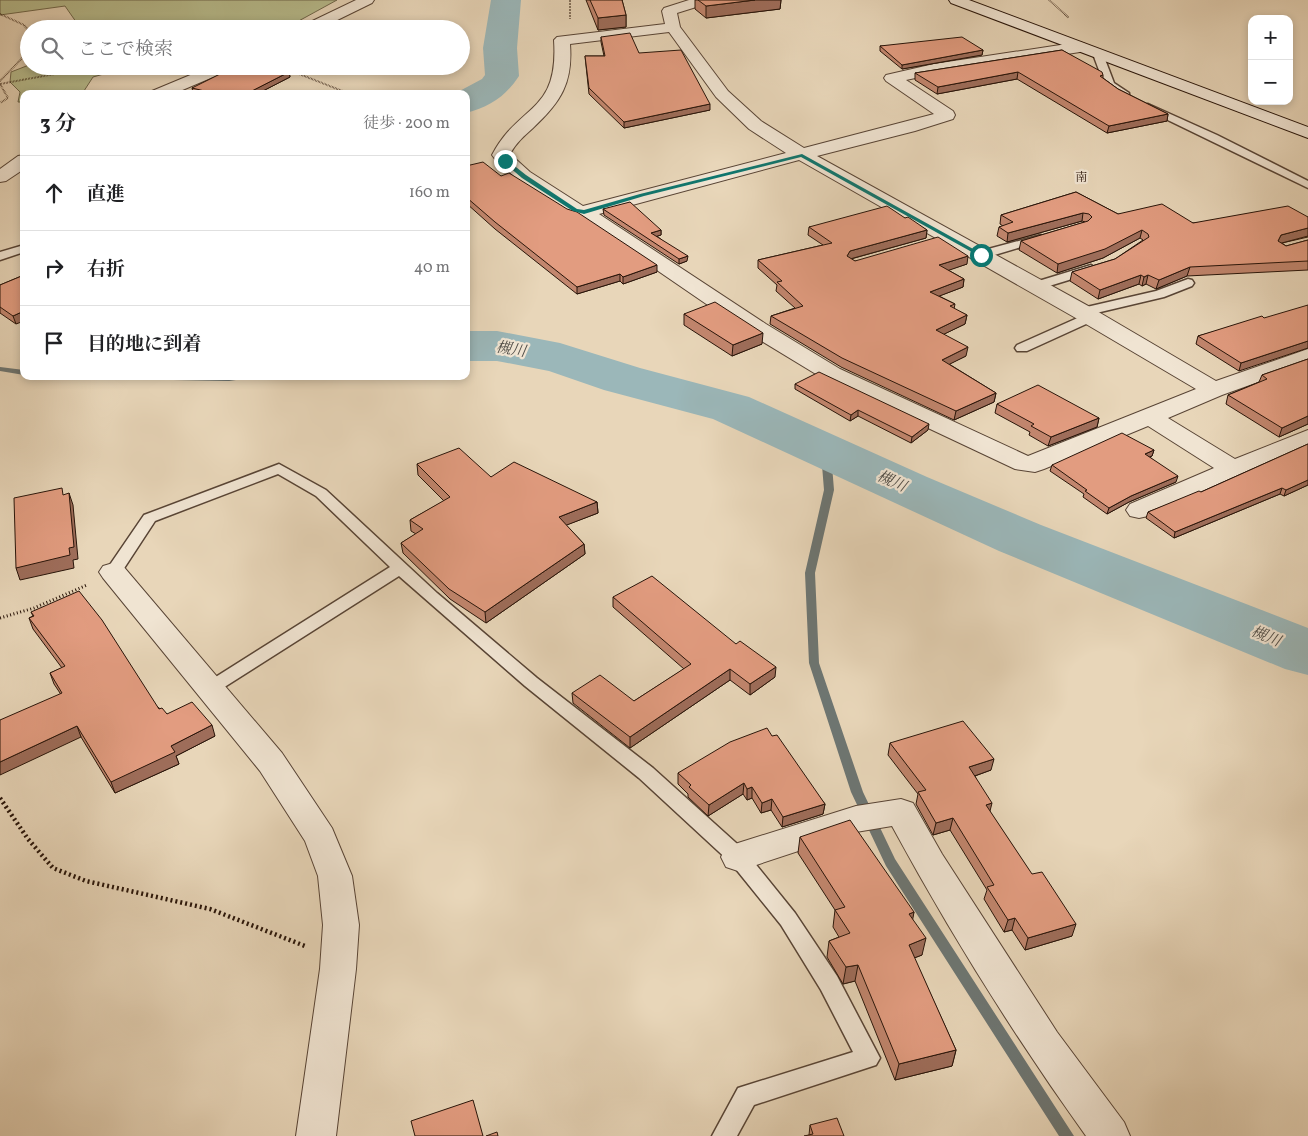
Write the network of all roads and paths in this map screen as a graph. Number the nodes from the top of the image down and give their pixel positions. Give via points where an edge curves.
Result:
1 (367, 0) edge
2 (704, 0) edge
3 (956, 0) edge
4 (0, 14) edge
5 (326, 20) edge
6 (20, 23) edge
7 (673, 27) junction
8 (1080, 47) junction
9 (1098, 54) junction
10 (20, 60) edge
11 (46, 75) edge
12 (204, 75) edge
13 (302, 75) edge
14 (0, 83) edge
15 (168, 90) edge
16 (340, 90) edge
17 (0, 103) edge
18 (1308, 133) edge
19 (802, 155) junction
20 (20, 163) edge
21 (0, 176) edge
22 (1308, 185) edge
23 (584, 212) junction
24 (1054, 234) edge
25 (20, 249) edge
26 (981, 255) junction
27 (0, 256) edge
28 (1100, 266) edge
29 (1188, 283) edge
30 (1036, 286) junction
31 (1086, 315) junction
32 (1022, 348) dead end
33 (1308, 356) edge
34 (1214, 390) junction
35 (1150, 417) junction
36 (1308, 437) edge
37 (1233, 469) junction
38 (1139, 510) dead end
39 (399, 569) junction
40 (113, 572) junction
41 (0, 618) edge
42 (209, 689) junction
43 (0, 798) edge
44 (738, 857) junction
45 (338, 970) junction
46 (316, 1136) edge
47 (724, 1136) edge
48 (1110, 1136) edge

1 - 5 street
2 - 7 street via 669,11
3 - 8 street
4 - 6 path
7 - 19 street via 722,94 755,125
7 - 23 street via 562,40 564,56 560,86 547,106 507,143 501,156 505,161 575,210
8 - 9 street
8 - 19 street via 934,68 892,78 948,115
9 - 18 street
9 - 22 lane via 1110,85 1120,92
10 - 14 path
11 - 14 path
12 - 15 street
13 - 16 path
14 - 17 path via 8,98
19 - 23 street
19 - 26 street via 939,239
20 - 21 street
23 - 35 street via 758,329 832,374 1024,464 1035,464
24 - 26 lane
25 - 27 lane
26 - 30 street
28 - 30 lane
29 - 31 lane
30 - 31 street
31 - 32 lane
31 - 34 street
33 - 34 street
34 - 35 street
35 - 37 street
36 - 37 street
37 - 38 street
39 - 40 lane via 321,493 279,468 149,518
39 - 42 lane
39 - 44 lane via 530,682 646,773
40 - 41 path via 34,608
40 - 42 street
42 - 45 street via 271,762 320,837 335,876 340,925
43 - 45 path via 28,839 54,868 86,880 210,909 305,946
44 - 47 lane via 788,919 829,983 868,1058 746,1096
44 - 48 street via 856,818 901,812 1043,1044
45 - 46 street

